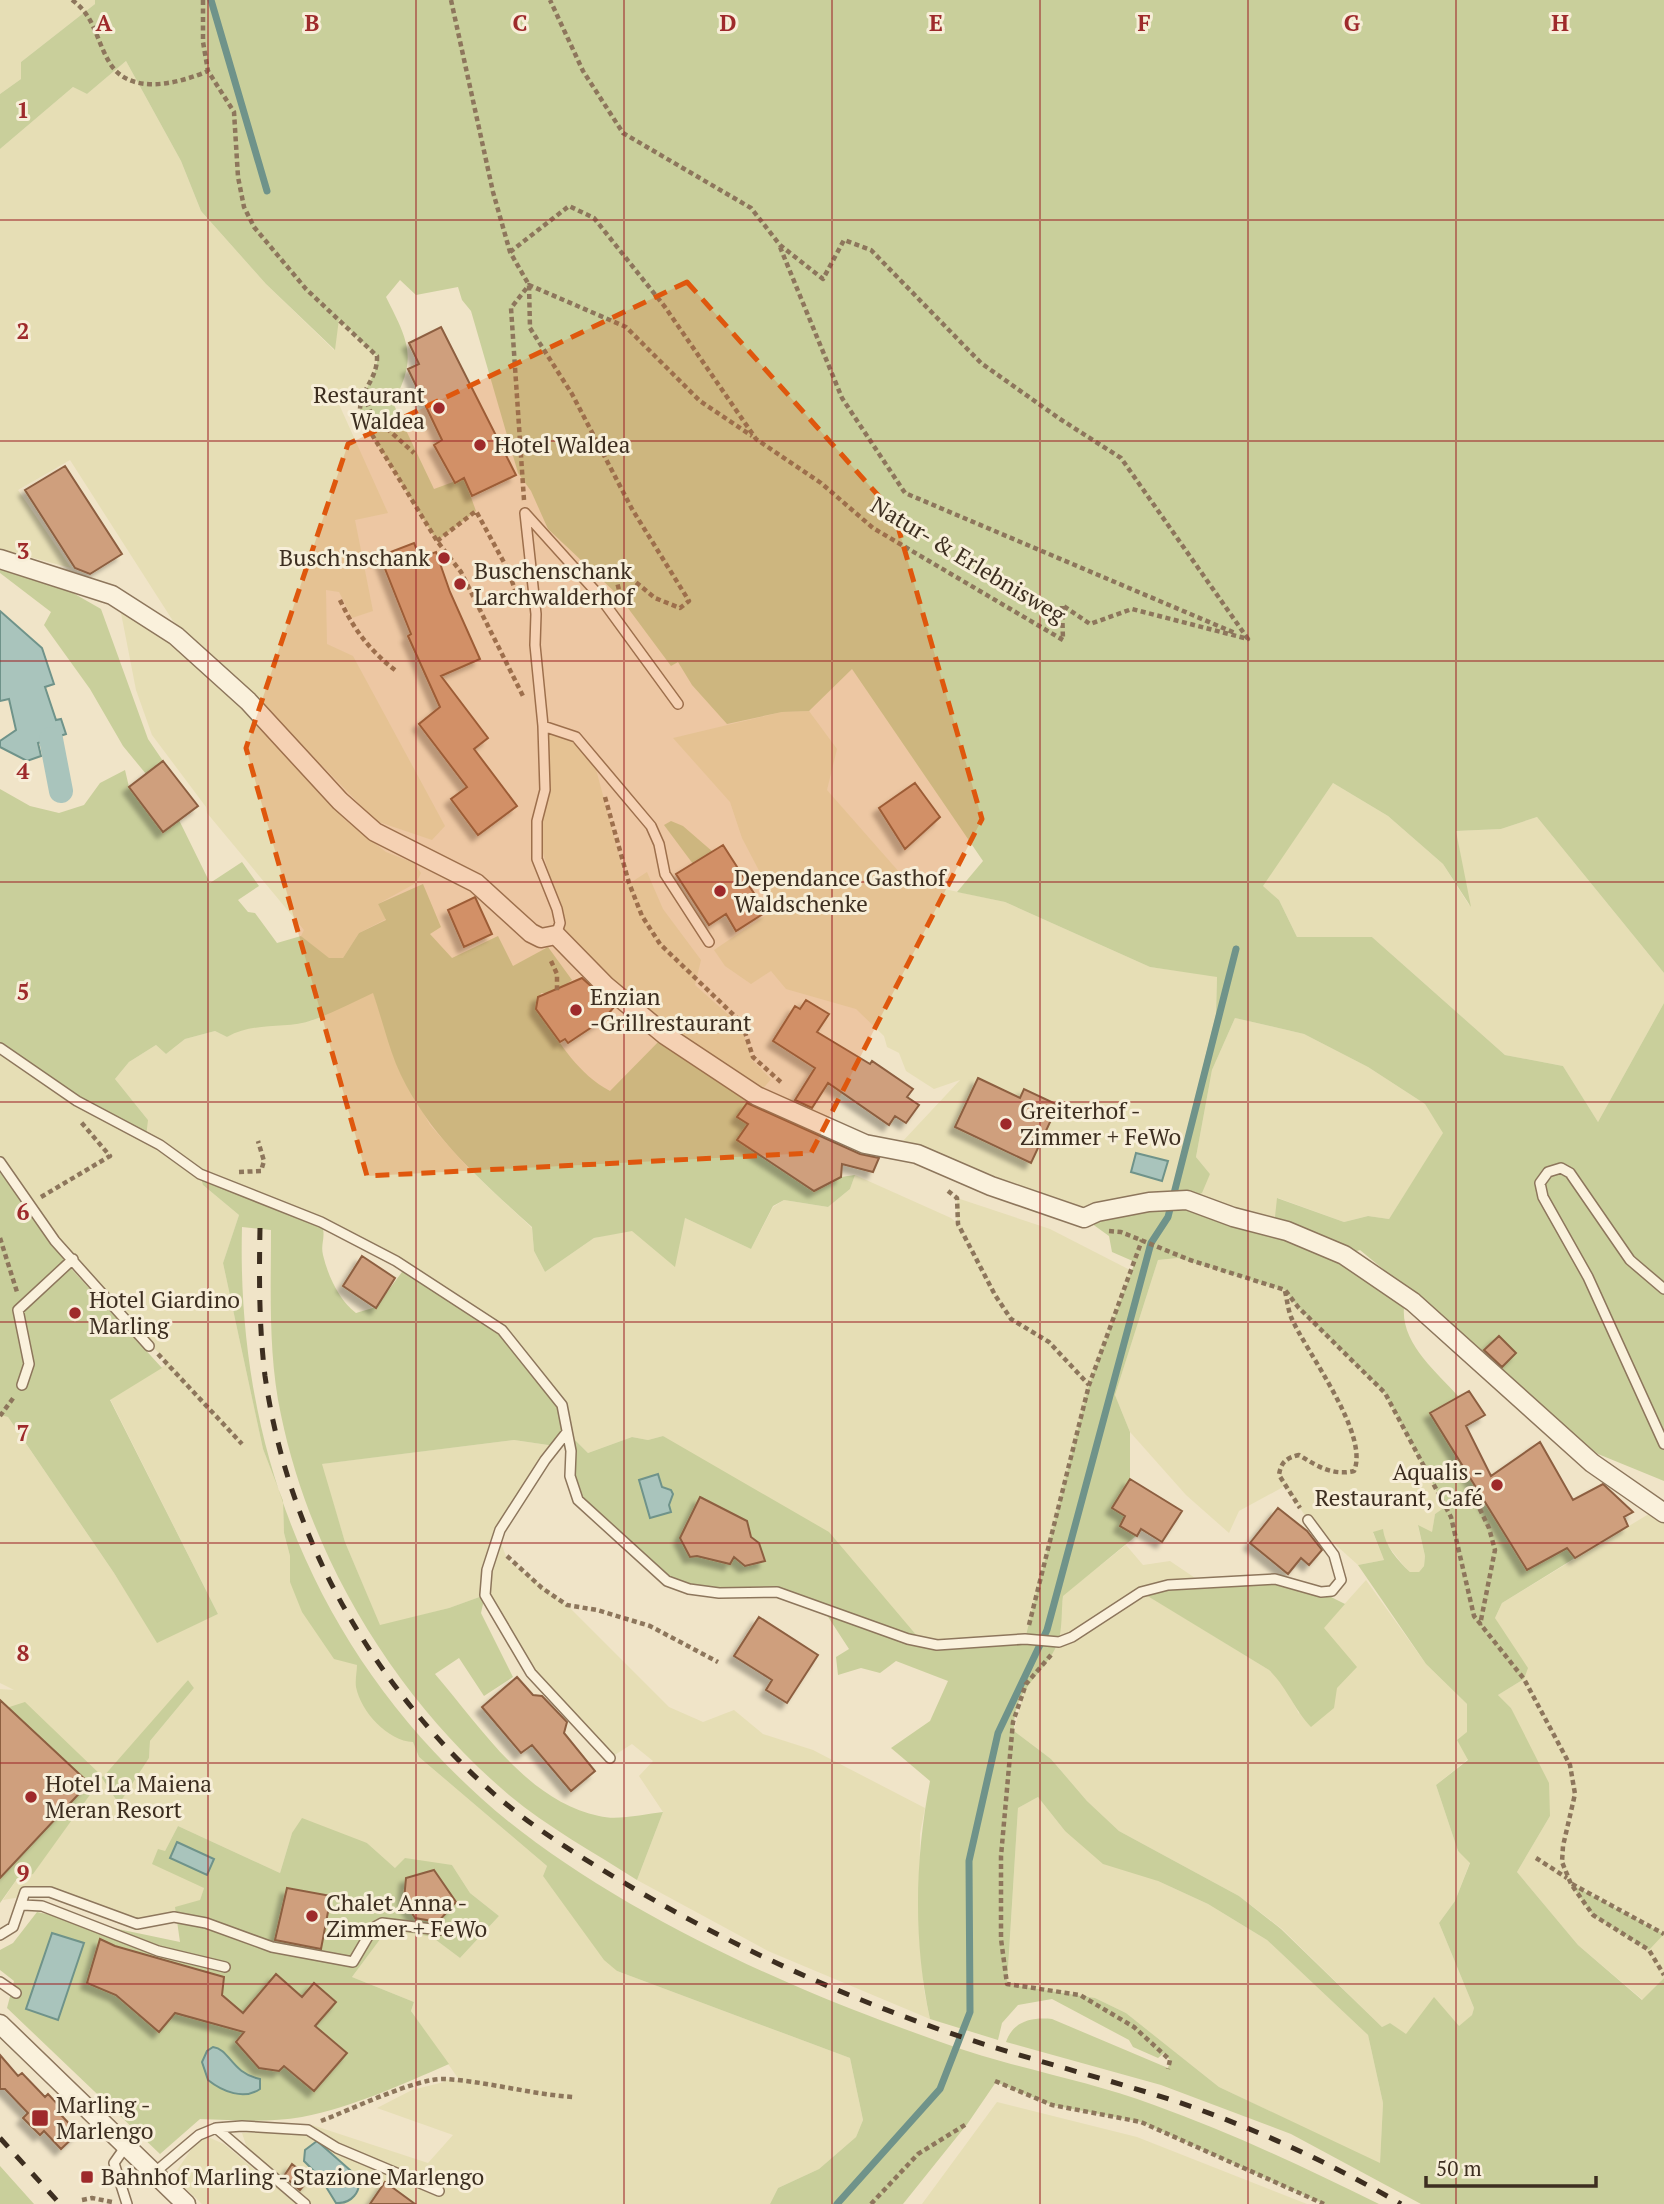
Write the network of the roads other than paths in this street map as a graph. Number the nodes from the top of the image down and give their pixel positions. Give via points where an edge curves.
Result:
1 (0, 559) edge
2 (678, 704) dead end
3 (543, 726) junction
4 (556, 935) junction
5 (709, 942) dead end
6 (0, 1048) edge
7 (0, 1162) edge
8 (73, 1259) junction
9 (1664, 1289) edge
10 (149, 1346) road end
11 (22, 1385) dead end
12 (567, 1432) junction
13 (1664, 1444) edge
14 (1664, 1513) edge
15 (1308, 1520) road end
16 (610, 1758) dead end
17 (23, 1905) junction
18 (440, 1930) dead end
19 (0, 1935) edge
20 (225, 1967) dead end
21 (0, 1982) edge
22 (16, 1993) dead end
23 (0, 2024) edge
24 (216, 2128) junction
25 (126, 2146) junction
26 (154, 2173) junction
27 (439, 2191) dead end
28 (127, 2204) edge
29 (186, 2204) edge
30 (305, 2204) edge

1 - 4 street via 126,602 215,669 375,832 476,883 531,933 541,938
2 - 3 lane via 597,593 525,513
3 - 4 lane via 545,790 537,821 537,859 560,923
3 - 5 lane via 576,737 651,827 665,874
4 - 14 street via 606,986 665,1035 757,1096 865,1143 917,1154 1084,1218 1149,1202 1186,1200 1287,1231 1344,1255 1413,1302 1592,1463
6 - 12 lane via 77,1101 160,1145 200,1174 321,1222 396,1261 488,1320 516,1344 556,1397 566,1416
7 - 8 lane via 55,1241
8 - 10 lane
8 - 11 lane via 19,1310 29,1364
9 - 13 lane via 1630,1260 1570,1173 1561,1168 1548,1172 1541,1183 1543,1197 1588,1277
12 - 15 lane via 573,1487 583,1508 667,1581 719,1593 777,1592 923,1643 1059,1642 1141,1592 1168,1585 1275,1579 1332,1591 1341,1580 1334,1555
12 - 16 lane via 498,1536 485,1595 531,1673
17 - 18 lane via 25,1892 50,1892 136,1924 174,1917 206,1923 272,1947 353,1962 373,1928 382,1923
17 - 19 lane via 13,1927
17 - 20 lane via 42,1906 158,1951
21 - 22 lane
23 - 25 street
24 - 26 lane via 199,2135
24 - 27 lane via 307,2130 337,2148
24 - 30 lane
25 - 26 street
25 - 28 lane via 114,2163
26 - 29 street

